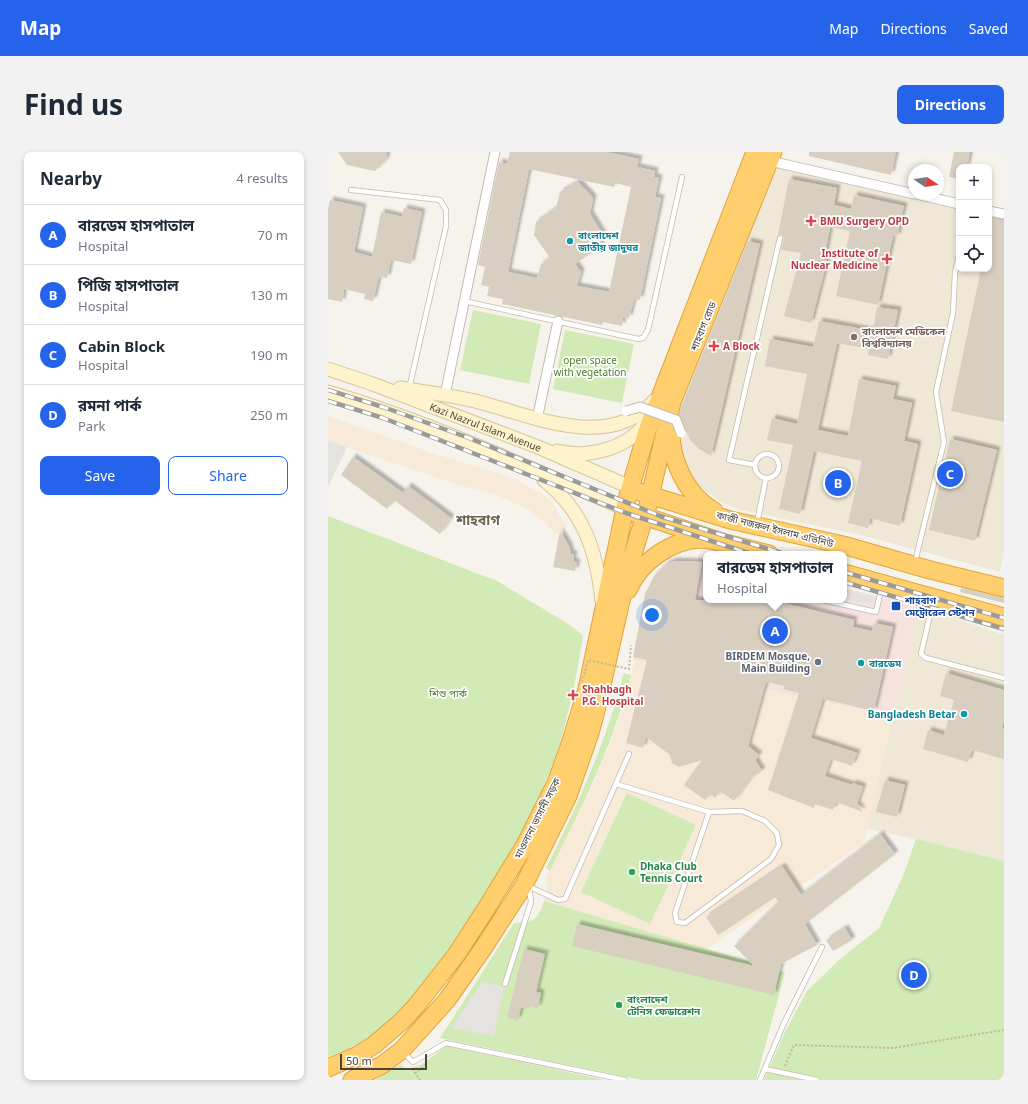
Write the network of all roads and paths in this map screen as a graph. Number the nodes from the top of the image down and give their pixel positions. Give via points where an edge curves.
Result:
1 (495, 152) edge
2 (755, 152) edge
3 (772, 156) edge
4 (682, 176) dead end
5 (351, 190) dead end
6 (908, 192) edge
7 (941, 200) edge
8 (956, 203) edge
9 (992, 212) edge
10 (1004, 214) edge
11 (780, 238) dead end
12 (956, 266) edge
13 (464, 301) junction
14 (558, 321) junction
15 (328, 369) edge
16 (370, 383) junction
17 (409, 389) junction
18 (328, 392) edge
19 (445, 395) junction
20 (666, 399) junction
21 (626, 411) dead end
22 (537, 419) junction
23 (681, 433) dead end
24 (538, 447) junction
25 (755, 465) junction
26 (531, 470) junction
27 (766, 478) junction
28 (638, 502) junction
29 (730, 520) junction
30 (756, 526) junction
31 (725, 546) junction
32 (752, 551) edge
33 (914, 566) junction
34 (847, 574) edge
35 (883, 583) junction
36 (1004, 588) edge
37 (934, 597) junction
38 (836, 603) edge
39 (610, 613) junction
40 (1004, 617) edge
41 (631, 645) dead end
42 (1004, 678) edge
43 (582, 682) dead end
44 (629, 754) dead end
45 (616, 784) junction
46 (709, 812) junction
47 (518, 881) junction
48 (822, 948) dead end
49 (505, 984) dead end
50 (1004, 1030) edge
51 (401, 1051) junction
52 (432, 1061) dead end
53 (410, 1067) dead end
54 (328, 1068) edge
55 (765, 1069) junction
56 (415, 1073) junction
57 (782, 1073) junction
58 (352, 1080) edge
59 (420, 1080) edge
60 (625, 1080) edge
61 (760, 1080) edge
62 (817, 1080) edge

1 - 13 street
2 - 20 highway, শাহবাগ রোড
3 - 6 street
3 - 20 highway, শাহবাগ রোড
4 - 14 lane via 646,335 638,339
5 - 17 lane via 440,200 446,210 446,226
7 - 8 street
9 - 10 street
11 - 25 lane via 729,460
12 - 33 lane via 953,313 936,392 944,442
13 - 14 lane
13 - 19 street
14 - 22 street
15 - 16 main road, Kazi Nazrul Islam Avenue
16 - 17 main road
16 - 24 main road, Kazi Nazrul Islam Avenue
17 - 19 main road
18 - 26 main road, Kazi Nazrul Islam Avenue via 381,408
19 - 22 main road
20 - 22 main road via 640,415 602,428 571,426
20 - 24 main road via 633,437 615,446 592,452 567,454
20 - 28 highway, শাহবাগ রোড
20 - 29 highway via 672,448 678,467 696,496 708,507
21 - 23 street, bridge via 640,407 676,420
24 - 28 main road, Kazi Nazrul Islam Avenue
25 - 27 lane via 759,475
25 - 27 lane via 758,458 764,455 775,458 778,469 773,476
26 - 28 main road, Kazi Nazrul Islam Avenue
26 - 39 main road via 557,490 582,524 592,546
27 - 30 lane
28 - 29 highway, কাজী নজরুল ইসলাম এভিনিউ
28 - 31 highway
28 - 39 highway, মাওলানা ভাসানী সড়ক via 627,574
29 - 30 highway, কাজী নজরুল ইসলাম এভিনিউ
30 - 33 highway, কাজী নজরুল ইসলাম এভিনিউ
31 - 32 highway
31 - 39 highway via 702,539 689,540 661,552 641,569
33 - 36 highway, কাজী নজরুল ইসলাম এভিনিউ
34 - 35 highway
35 - 37 highway
35 - 38 lane via 876,612
37 - 40 highway
37 - 42 lane via 921,654 926,658
39 - 47 highway, মাওলানা ভাসানী সড়ক via 606,670 584,752 568,796
41 - 43 path, bridge via 629,669 588,660
44 - 45 lane
45 - 46 lane
45 - 47 lane via 565,899 558,900
46 - 46 lane via 742,811 765,821 777,833 779,845 771,859 685,923 677,922 675,914
47 - 49 lane via 531,902
47 - 51 highway, মাওলানা ভাসানী সড়ক via 484,947 447,1000
47 - 54 highway, মাওলানা ভাসানী সড়ক via 402,1021 374,1045
48 - 55 lane via 784,1023
50 - 57 path via 893,1048 794,1045
51 - 58 highway, মাওলানা ভাসানী সড়ক via 382,1065
51 - 60 lane via 413,1062 446,1043
52 - 56 path
53 - 56 path
55 - 57 lane
55 - 61 lane
56 - 59 path
57 - 62 lane

